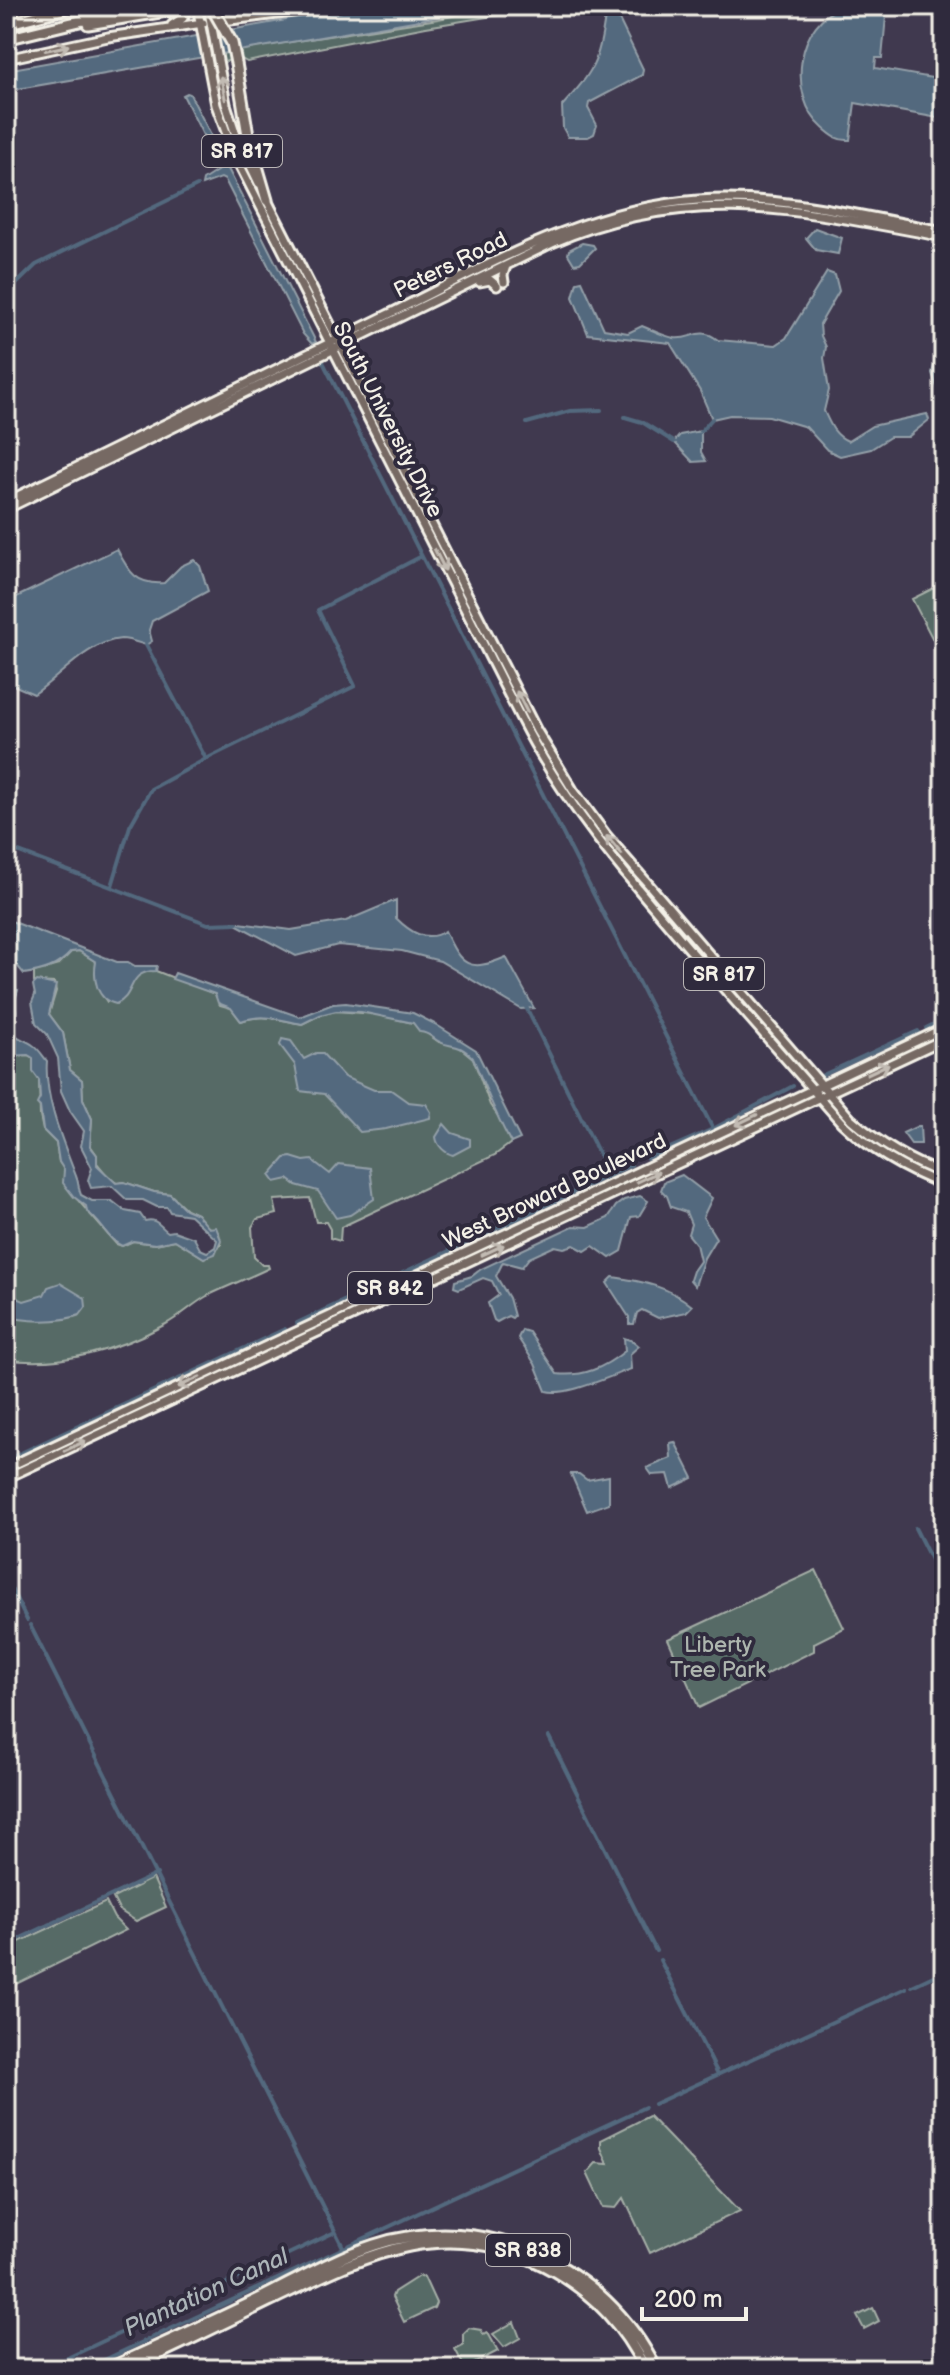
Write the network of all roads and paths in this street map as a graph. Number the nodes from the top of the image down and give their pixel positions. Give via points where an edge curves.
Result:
1 (75, 6) edge
2 (141, 6) edge
3 (197, 6) edge
4 (208, 6) edge
5 (219, 6) edge
6 (340, 6) edge
7 (29, 7) edge
8 (183, 7) edge
9 (6, 12) edge
10 (236, 20) junction
11 (201, 23) junction
12 (6, 24) edge
13 (61, 25) junction
14 (212, 27) junction
15 (167, 28) junction
16 (6, 39) edge
17 (6, 59) edge
18 (267, 200) junction
19 (944, 231) edge
20 (944, 237) edge
21 (507, 265) junction
22 (462, 286) junction
23 (335, 345) junction
24 (405, 491) junction
25 (419, 497) junction
26 (6, 502) edge
27 (6, 509) edge
28 (542, 757) junction
29 (557, 763) junction
30 (625, 874) junction
31 (686, 929) junction
32 (719, 983) junction
33 (761, 1016) junction
34 (944, 1028) edge
35 (944, 1039) edge
36 (816, 1086) junction
37 (827, 1093) junction
38 (818, 1097) junction
39 (943, 1174) edge
40 (927, 1179) junction
41 (944, 1185) edge
42 (584, 1196) junction
43 (577, 1210) junction
44 (451, 1258) junction
45 (404, 1291) junction
46 (250, 1353) junction
47 (216, 1380) junction
48 (6, 1468) edge
49 (6, 1478) edge
50 (464, 2235) junction
51 (432, 2243) junction
52 (577, 2281) junction
53 (108, 2369) edge
54 (127, 2369) edge
55 (645, 2369) edge
56 (656, 2369) edge

1 - 12 highway
2 - 13 highway
3 - 11 main road, South University Drive / SR 817
4 - 8 highway, bridge
4 - 14 main road, South University Drive / SR 817
4 - 18 highway, bridge via 229,35 252,153
5 - 10 main road via 224,16
6 - 10 main road
7 - 9 highway
8 - 13 highway
8 - 15 main road via 183,18
10 - 14 main road
11 - 14 main road
11 - 15 main road
11 - 23 main road, South University Drive / SR 817 via 216,105 235,156
13 - 16 highway
18 -> 14 main road, South University Drive / SR 817 via 226,104
17 -> 15 main road
18 - 23 main road, South University Drive / SR 817
19 - 23 main road, Peters Road via 761,200 645,206 549,236
20 - 21 main road, Peters Road via 762,207 695,207 604,224
21 - 22 main road, Peters Road
21 - 22 main road via 500,284 490,280
22 - 23 main road, Peters Road
23 - 24 main road, South University Drive / SR 817
23 - 25 main road, South University Drive / SR 817
23 - 26 main road, Peters Road
23 - 27 main road, Peters Road
24 - 25 main road
24 -> 28 main road, South University Drive / SR 817
29 -> 25 main road, South University Drive / SR 817
28 - 29 main road
28 - 30 main road, South University Drive / SR 817
31 -> 29 main road, South University Drive / SR 817 via 599,826
30 - 31 main road via 674,926
30 - 32 main road, SR 817
31 - 33 main road, SR 817
32 - 33 main road via 730,986
32 - 36 main road, SR 817
33 - 36 main road, SR 817
34 - 36 main road, West Broward Boulevard
37 -> 35 main road, West Broward Boulevard
36 - 37 main road, SR 817
36 - 38 main road, SR 817
36 -> 42 main road, West Broward Boulevard / SR 842
37 - 38 main road, West Broward Boulevard / SR 842
37 - 39 main road, SR 817 via 880,1144
38 - 40 main road, SR 817 via 865,1145
43 -> 38 main road, West Broward Boulevard / SR 842
39 - 40 main road
40 - 41 main road, SR 817
42 - 43 main road
42 - 44 main road, West Broward Boulevard / SR 842
45 -> 43 main road, West Broward Boulevard / SR 842
44 - 45 main road via 447,1266 408,1284
44 - 46 main road, West Broward Boulevard / SR 842
45 - 47 main road, West Broward Boulevard / SR 842
46 - 47 main road
46 -> 48 main road, West Broward Boulevard / SR 842
49 -> 47 main road, West Broward Boulevard / SR 842
50 - 51 highway
50 - 52 highway, SR 838 via 518,2246 562,2266
50 - 53 highway, SR 838 via 375,2245
51 - 52 highway, SR 838 via 499,2248
51 - 54 highway, SR 838 via 352,2262
52 - 55 highway, SR 838 via 629,2339
52 - 56 highway, SR 838 via 619,2313

